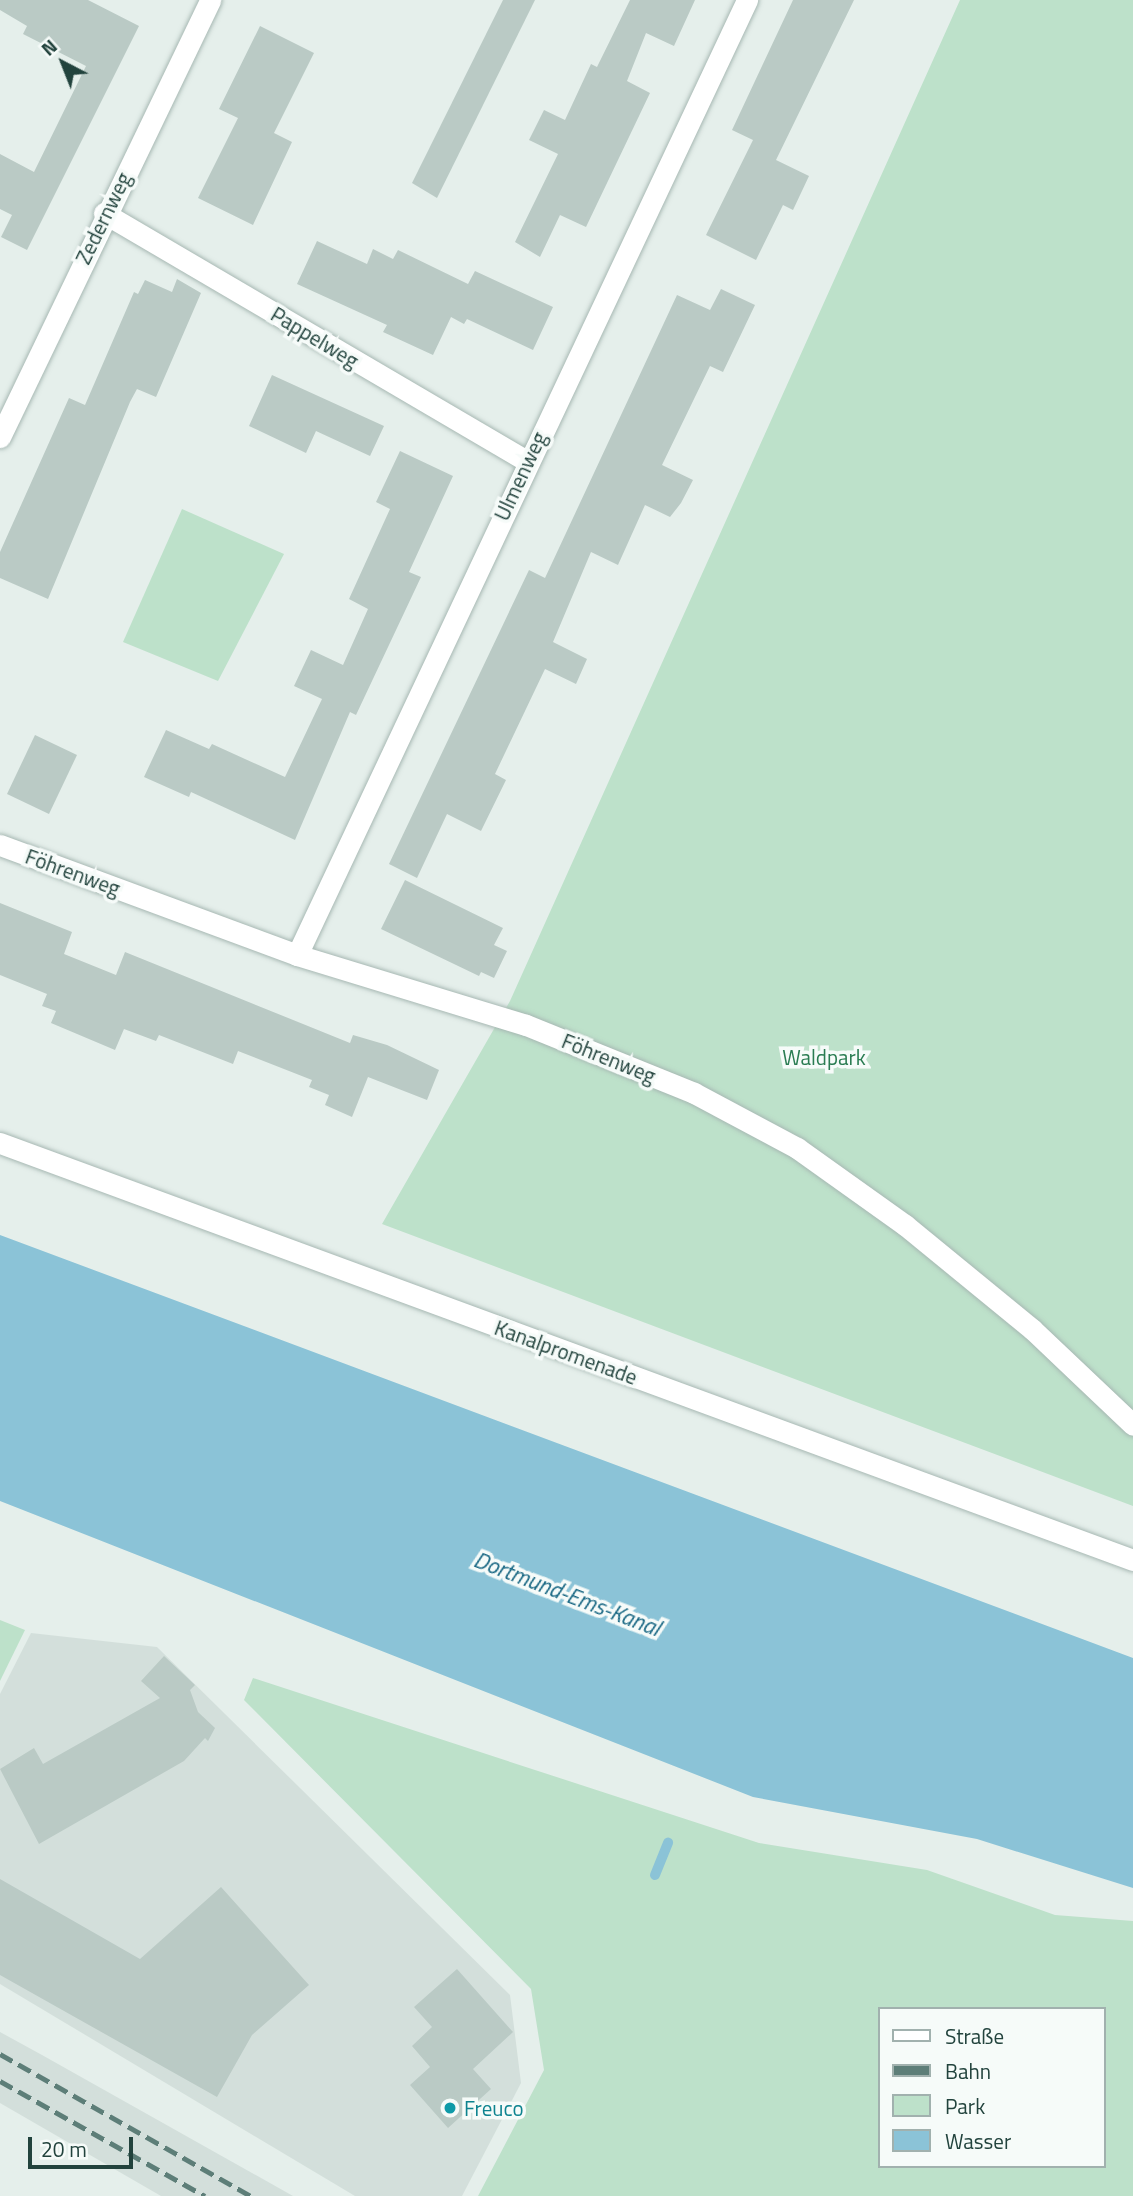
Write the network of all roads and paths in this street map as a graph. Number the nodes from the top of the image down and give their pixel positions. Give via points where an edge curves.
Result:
1 (747, 0) edge
2 (201, 3) edge
3 (104, 212) junction
4 (0, 437) edge
5 (526, 461) junction
6 (0, 845) edge
7 (297, 955) junction
8 (0, 1143) edge
9 (1133, 1425) edge
10 (1133, 1560) edge

1 - 5 street, Ulmenweg
2 - 3 street, Zedernweg
3 - 4 street, Zedernweg
3 - 5 street, Pappelweg
5 - 7 street, Ulmenweg
6 - 7 street, Föhrenweg
7 - 9 street, Föhrenweg via 526,1025 630,1065 797,1148 905,1225 1021,1320
8 - 10 street, Kanalpromenade

